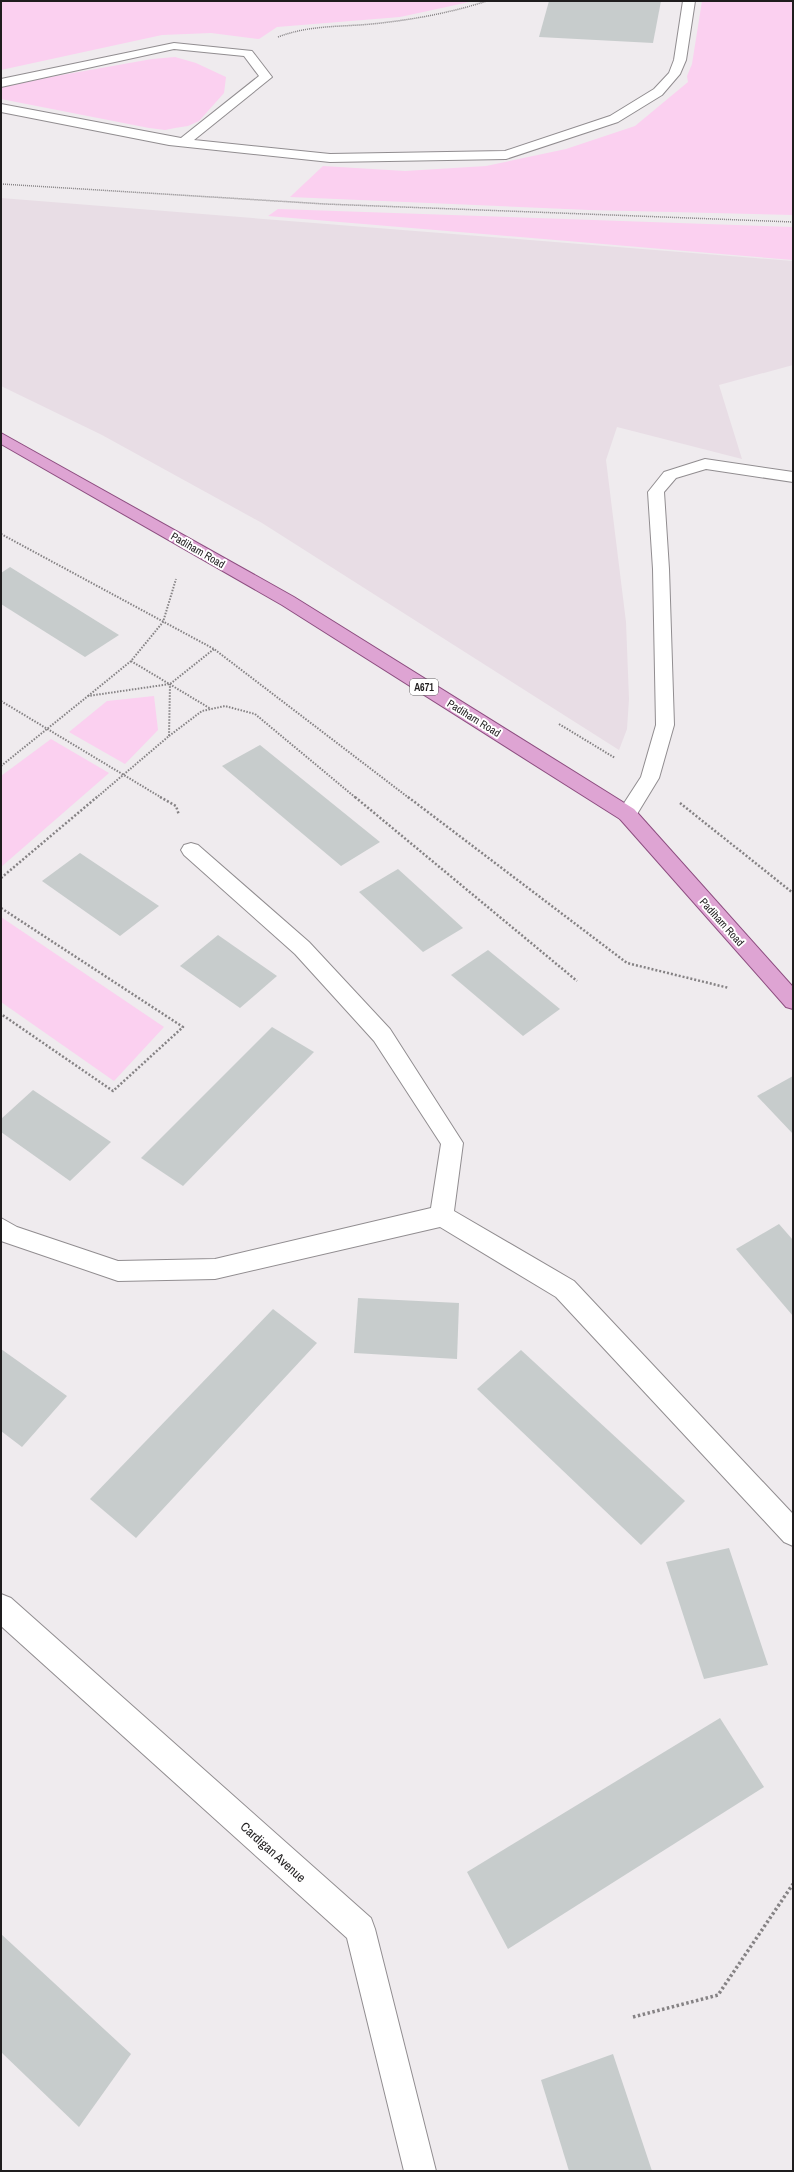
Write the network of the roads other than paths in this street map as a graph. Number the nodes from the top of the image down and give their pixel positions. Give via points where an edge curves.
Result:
1 (690, 1) edge
2 (1, 83) edge
3 (1, 108) edge
4 (184, 142) junction
5 (1, 438) edge
6 (793, 477) edge
7 (626, 814) junction
8 (191, 850) road end
9 (793, 1001) edge
10 (442, 1216) junction
11 (1, 1228) edge
12 (793, 1533) edge
13 (1, 1608) edge
14 (420, 2171) edge

1 - 4 street via 680,60 674,74 658,92 614,119 506,155 330,158
2 - 4 street via 174,46 248,53 266,77
3 - 4 street
5 - 7 main road, Padiham Road / A671 via 288,602
6 - 7 street via 705,464 670,475 656,492 665,725 650,778
7 - 9 main road, Padiham Road / A671
8 - 10 street via 302,948 382,1035 452,1144
10 - 11 street via 215,1269 118,1271 9,1234
10 - 12 street via 565,1289
13 - 14 street, Cardigan Avenue via 360,1929

